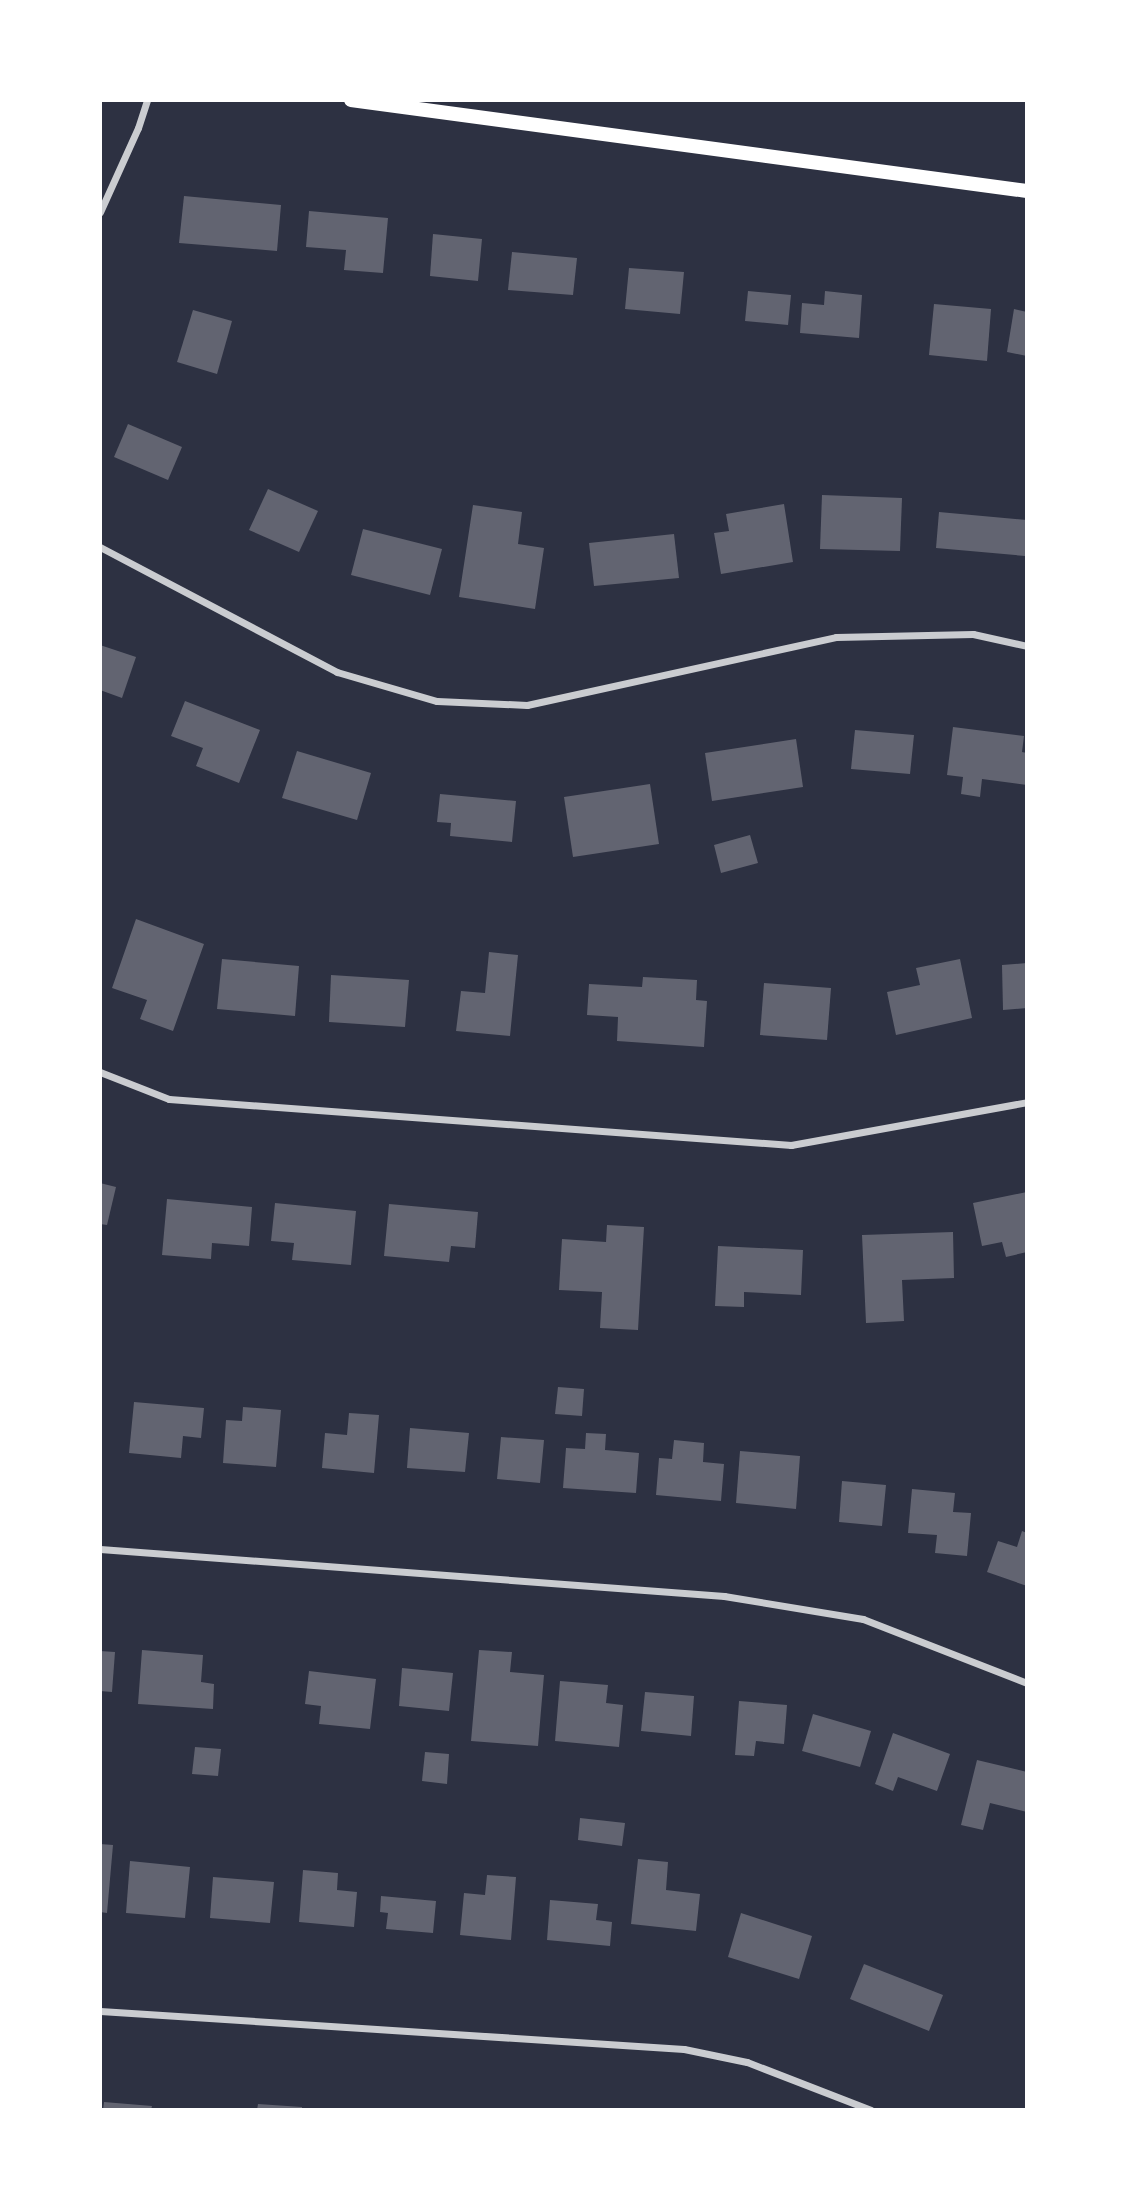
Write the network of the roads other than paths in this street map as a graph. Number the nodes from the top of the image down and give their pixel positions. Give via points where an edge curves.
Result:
1 (147, 100) edge
2 (351, 100) edge
3 (1027, 191) edge
4 (100, 212) edge
5 (100, 547) edge
6 (1027, 646) edge
7 (100, 1072) edge
8 (1027, 1102) edge
9 (100, 1549) edge
10 (1027, 1683) edge
11 (100, 2011) edge
12 (871, 2110) edge

1 - 4 street
2 - 3 main road
5 - 6 street via 337,673 437,701 527,705 836,638 973,634
7 - 8 street via 169,1099 791,1145
9 - 10 street via 724,1596 863,1619
11 - 12 street via 684,2049 747,2062

